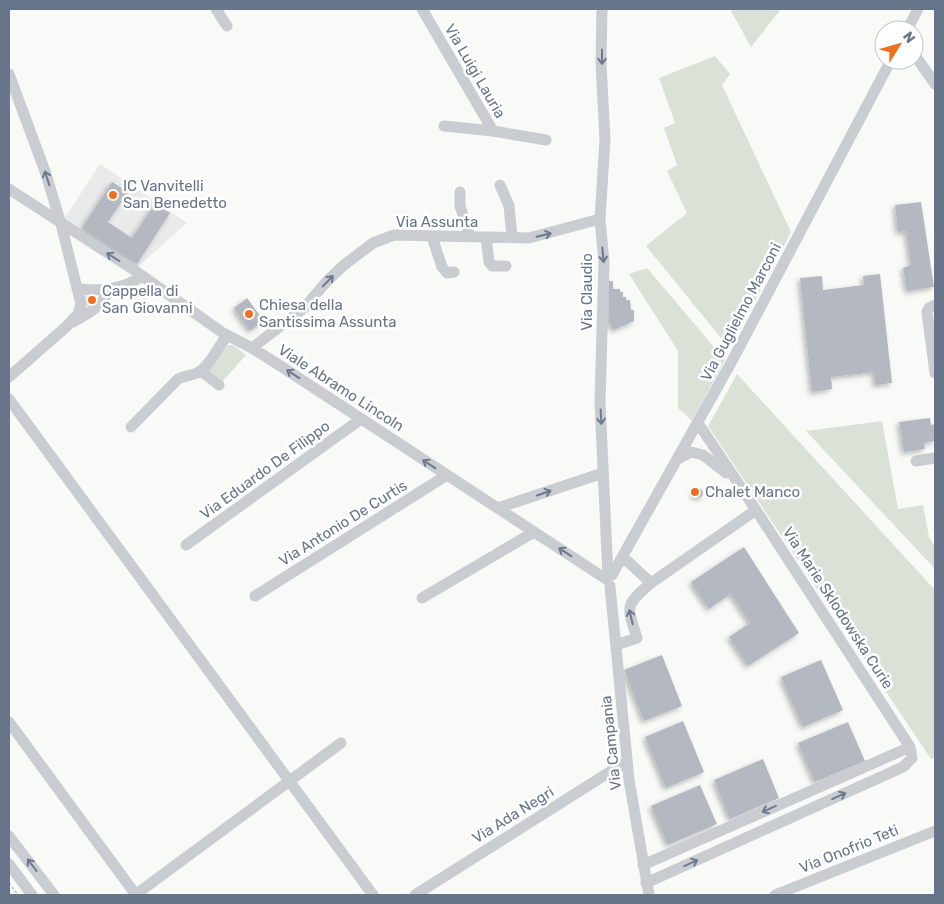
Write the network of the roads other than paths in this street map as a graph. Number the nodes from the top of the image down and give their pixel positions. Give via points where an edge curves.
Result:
1 (216, 9) edge
2 (422, 9) edge
3 (602, 9) edge
4 (227, 26) dead end
5 (924, 68) edge
6 (886, 70) edge
7 (9, 74) edge
8 (935, 84) edge
9 (444, 126) dead end
10 (493, 131) junction
11 (546, 140) dead end
12 (500, 185) dead end
13 (460, 192) dead end
14 (11, 194) edge
15 (600, 219) junction
16 (61, 224) junction
17 (432, 236) junction
18 (470, 237) junction
19 (486, 237) junction
20 (512, 237) junction
21 (506, 266) dead end
22 (454, 272) dead end
23 (142, 276) junction
24 (77, 289) junction
25 (110, 289) junction
26 (935, 305) edge
27 (67, 326) junction
28 (227, 335) junction
29 (252, 348) junction
30 (201, 371) junction
31 (935, 373) edge
32 (9, 377) edge
33 (219, 385) dead end
34 (9, 399) edge
35 (361, 419) junction
36 (698, 423) junction
37 (131, 427) dead end
38 (935, 458) edge
39 (678, 459) junction
40 (916, 461) dead end
41 (604, 473) junction
42 (447, 475) junction
43 (740, 486) junction
44 (498, 508) junction
45 (756, 510) junction
46 (534, 532) junction
47 (186, 545) dead end
48 (622, 557) junction
49 (609, 579) junction
50 (651, 583) junction
51 (255, 596) dead end
52 (422, 598) dead end
53 (616, 645) junction
54 (9, 722) edge
55 (341, 743) dead end
56 (910, 747) junction
57 (627, 762) junction
58 (289, 782) junction
59 (935, 831) edge
60 (9, 836) edge
61 (9, 864) edge
62 (643, 865) junction
63 (646, 883) junction
64 (32, 895) edge
65 (54, 895) edge
66 (135, 895) edge
67 (372, 895) edge
68 (415, 895) edge
69 (649, 895) edge
70 (775, 895) edge

1 - 4 street
2 - 10 street, Via Luigi Lauria
3 -> 15 street, Via Claudio via 605,139
5 - 8 street
6 - 36 street, Via Guglielmo Marconi
16 -> 7 street
9 - 10 street, Via Luigi Lauria
10 - 11 street
12 - 20 street via 509,206
13 - 18 street via 460,206
14 - 16 street, Viale Abramo Lincoln
20 -> 15 street, Via Assunta via 528,238
15 -> 41 street, Via Claudio via 604,262 600,402
23 -> 16 street, Viale Abramo Lincoln
16 - 24 street
17 - 18 street, Via Assunta
17 - 22 street via 446,274
29 -> 17 street, Via Assunta via 304,308 328,280 373,243 394,235
18 - 19 street, Via Assunta
19 - 20 street, Via Assunta
19 - 21 street via 489,262 492,266
23 - 25 street via 131,284
23 - 28 street, Viale Abramo Lincoln
24 - 25 street
24 - 27 street via 78,314
25 - 27 street via 100,306
26 - 31 street via 927,312
27 - 32 street
28 - 29 street, Viale Abramo Lincoln
28 - 30 street
35 -> 29 street, Viale Abramo Lincoln
30 - 33 street
30 - 37 street via 178,379
34 - 58 street
42 -> 35 street, Viale Abramo Lincoln
35 - 47 street, Via Eduardo De Filippo
36 - 39 street, Via Guglielmo Marconi
36 - 43 street, Via Marie Sklodowska Curie
38 - 40 street
39 - 43 street, Via Marie Sklodowska Curie via 691,452 704,455
39 - 48 street, Via Guglielmo Marconi
44 -> 41 street
41 - 49 street, Via Claudio
42 - 44 street, Viale Abramo Lincoln
42 - 51 street, Via Antonio De Curtis
43 - 45 street, Via Marie Sklodowska Curie
44 - 46 street, Viale Abramo Lincoln
45 - 50 street
45 - 56 street, Via Marie Sklodowska Curie
49 -> 46 street, Viale Abramo Lincoln
46 - 52 street
48 - 49 street, Via Guglielmo Marconi
48 - 50 street
49 - 53 street, Via Campania
53 -> 50 street via 637,638 629,613 630,604
53 - 57 street, Via Campania
54 - 66 street
55 - 58 street
56 -> 62 street
63 -> 56 street via 903,767 912,758
57 - 62 street, Via Campania
57 - 68 street, Via Ada Negri
58 - 66 street
58 - 67 street
59 - 70 street, Via Onofrio Teti
65 -> 60 street
61 - 64 street
62 - 63 street, Via Campania
63 - 69 street, Via Campania

